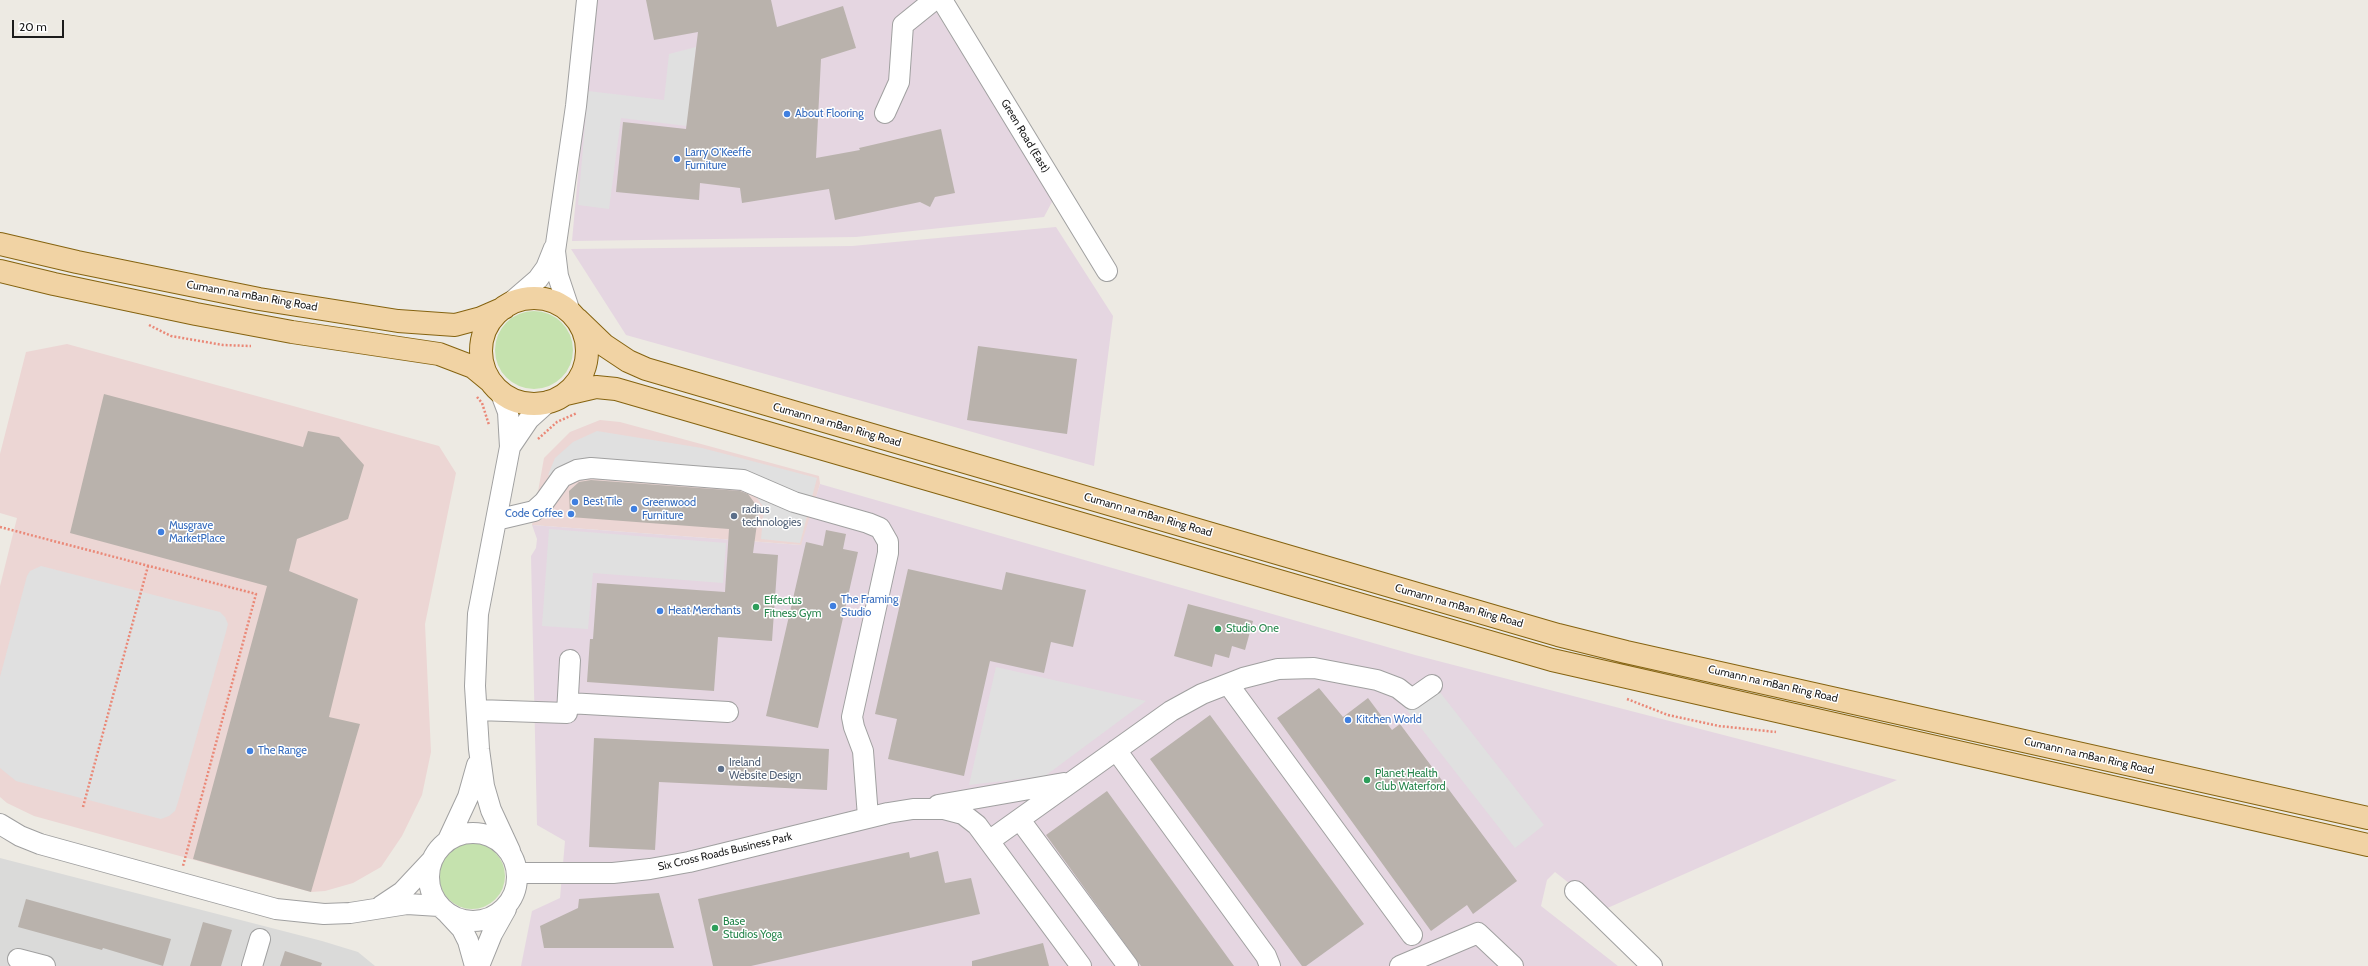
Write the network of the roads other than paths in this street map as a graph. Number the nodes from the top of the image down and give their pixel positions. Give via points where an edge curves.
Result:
1 (587, 0) edge
2 (934, 0) edge
3 (942, 0) edge
4 (885, 113) dead end
5 (557, 239) junction
6 (0, 244) edge
7 (0, 270) edge
8 (1107, 271) dead end
9 (506, 306) junction
10 (573, 315) junction
11 (495, 386) junction
12 (557, 398) junction
13 (510, 447) junction
14 (496, 520) junction
15 (570, 660) dead end
16 (1228, 684) junction
17 (1432, 685) dead end
18 (568, 703) junction
19 (477, 710) junction
20 (728, 712) dead end
21 (479, 749) junction
22 (1116, 750) junction
23 (1082, 774) junction
24 (906, 810) junction
25 (868, 817) junction
26 (2368, 818) edge
27 (1020, 820) junction
28 (0, 824) edge
29 (448, 840) junction
30 (989, 841) junction
31 (2368, 845) edge
32 (510, 851) junction
33 (432, 860) junction
34 (518, 873) junction
35 (1575, 891) dead end
36 (510, 902) junction
37 (372, 909) junction
38 (443, 910) junction
39 (1412, 935) dead end
40 (260, 939) dead end
41 (18, 959) dead end
42 (45, 966) edge
43 (252, 966) edge
44 (475, 966) edge
45 (480, 966) edge
46 (1081, 966) edge
47 (1128, 966) edge
48 (1270, 966) edge
49 (1400, 966) edge
50 (1514, 966) edge
51 (1652, 966) edge

1 - 5 street via 576,106
2 - 4 street via 903,25 899,82
3 - 8 street, Green Road (East)
5 - 9 street via 538,279
5 - 10 street via 555,261 558,276
6 - 9 main road, Cumann na mBan Ring Road via 259,299 398,321 455,325 481,318
7 - 11 main road via 196,314 292,332 439,354 464,362
9 - 10 main road via 527,298 541,298 554,302
9 - 11 main road via 488,325 482,343 482,363
10 - 12 main road via 585,335 587,354 583,372
10 - 26 main road, Cumann na mBan Ring Road via 604,345 646,369 1558,635
11 - 12 main road via 523,402
11 - 13 street via 508,412
12 - 13 street via 529,419
12 - 31 main road via 596,387 616,389 1552,660
13 - 14 street
14 - 19 street via 476,633
14 - 25 street via 534,511 562,477 577,470 591,468 743,480 794,502 880,528 886,536 888,553 852,716 863,751
15 - 18 street
16 - 17 street, Six Cross Roads Business Park via 1278,669 1314,668 1377,680 1398,688 1412,699
16 - 22 street, Six Cross Roads Business Park via 1176,708
16 - 39 street
18 - 19 street via 567,713
18 - 20 street
19 - 21 street
21 - 29 street via 474,781
21 - 32 street via 487,798
22 - 23 street, Six Cross Roads Business Park
22 - 48 street via 1266,956
23 - 24 street, Six Cross Roads Business Park via 1071,781 1042,788
23 - 27 street, Six Cross Roads Business Park
24 - 25 street, Six Cross Roads Business Park
24 - 30 street, Six Cross Roads Business Park via 933,808 958,812 974,822
25 - 34 street, Six Cross Roads Business Park via 656,868 613,872
27 - 30 street, Six Cross Roads Business Park
27 - 47 street
28 - 37 street via 40,844 260,906 292,912 338,914
29 - 32 street via 460,834 474,832 500,841
29 - 33 street via 438,849
30 - 46 street, Six Cross Roads Business Park
32 - 34 street
33 - 37 street via 402,892
33 - 38 street via 429,884
34 - 36 street via 518,883
35 - 51 street
36 - 38 street via 502,911 481,921 458,919
36 - 45 street via 492,934
37 - 38 street via 407,904
38 - 44 street via 462,929 468,940
40 - 43 street
41 - 42 street
49 - 50 street via 1478,933

